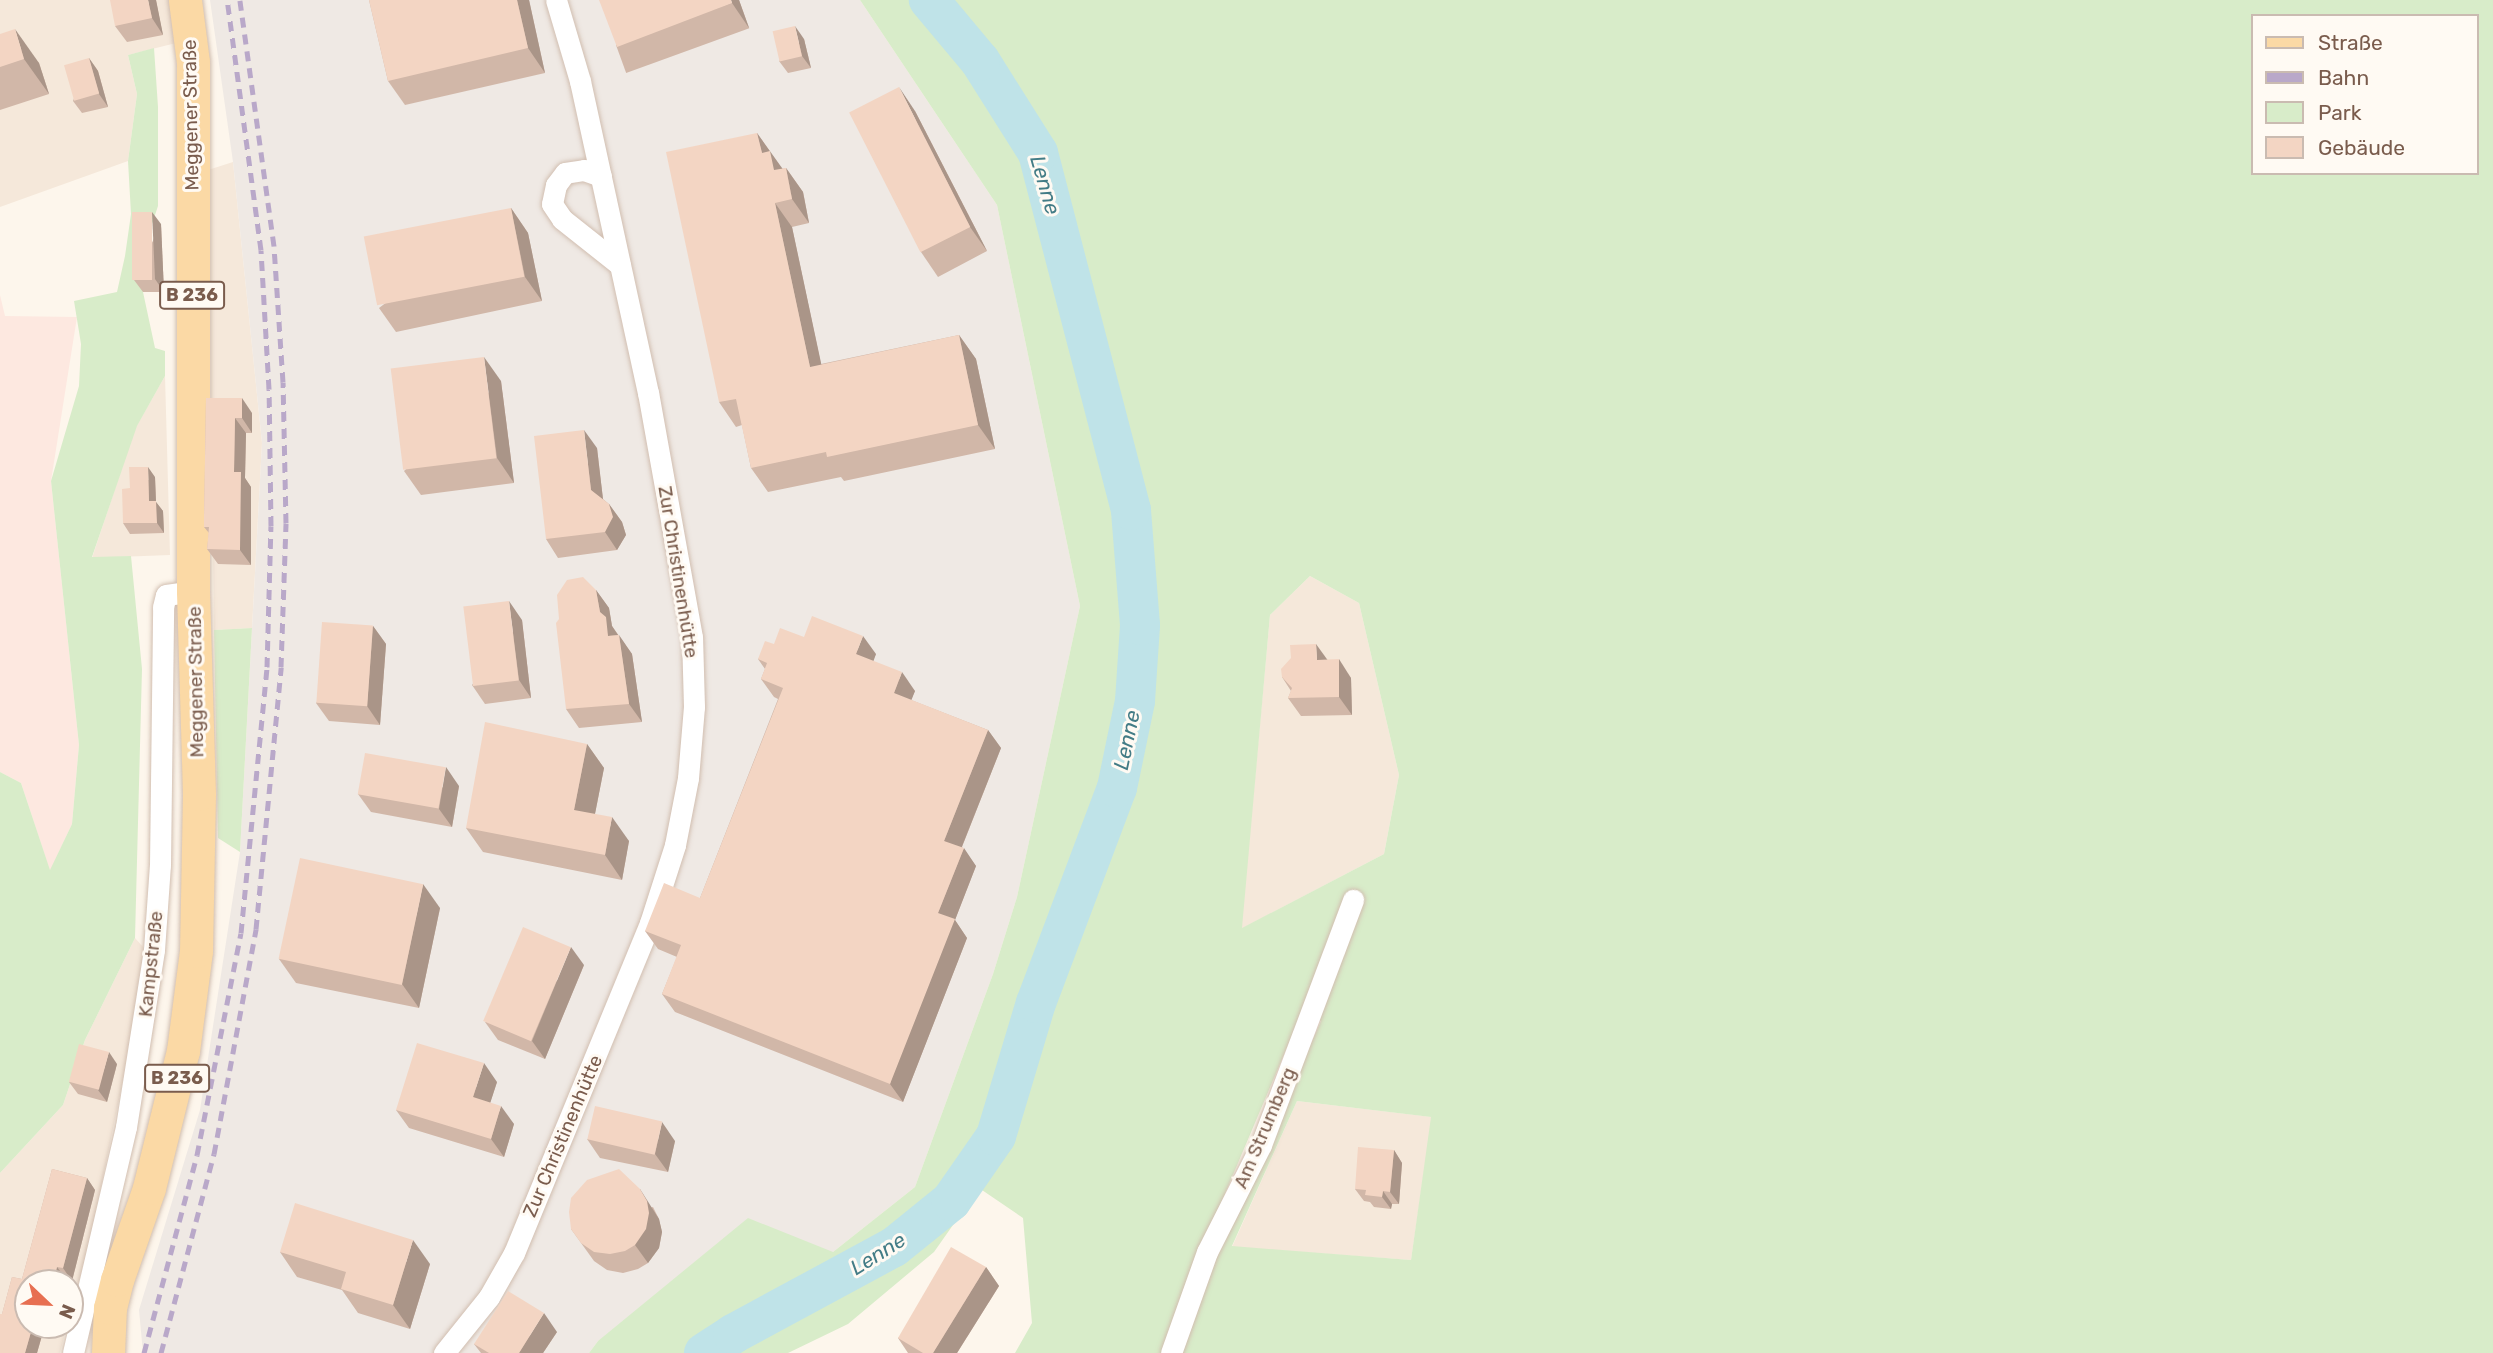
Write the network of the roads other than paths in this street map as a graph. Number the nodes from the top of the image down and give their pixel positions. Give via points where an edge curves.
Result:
1 (185, 0) edge
2 (556, 0) edge
3 (601, 176) junction
4 (620, 265) junction
5 (193, 591) junction
6 (1353, 900) dead end
7 (73, 1353) edge
8 (108, 1353) edge
9 (444, 1353) edge
10 (1171, 1353) edge

1 - 5 main road, Meggener Straße / B 236 via 193,62
2 - 3 street, Zur Christinenhütte
3 - 4 street, Zur Christinenhütte
3 - 4 street via 584,170 565,173 556,185 552,204 562,219
4 - 9 street, Zur Christinenhütte via 679,551 692,637 694,707 688,778 675,845 650,923 514,1253 489,1297
5 - 7 street, Kampstraße via 166,595 163,607 161,852 154,950 126,1127
5 - 8 main road, Meggener Straße / B 236 via 199,794 194,965 168,1121 110,1308
6 - 10 street, Am Strumberg via 1261,1145 1207,1252

